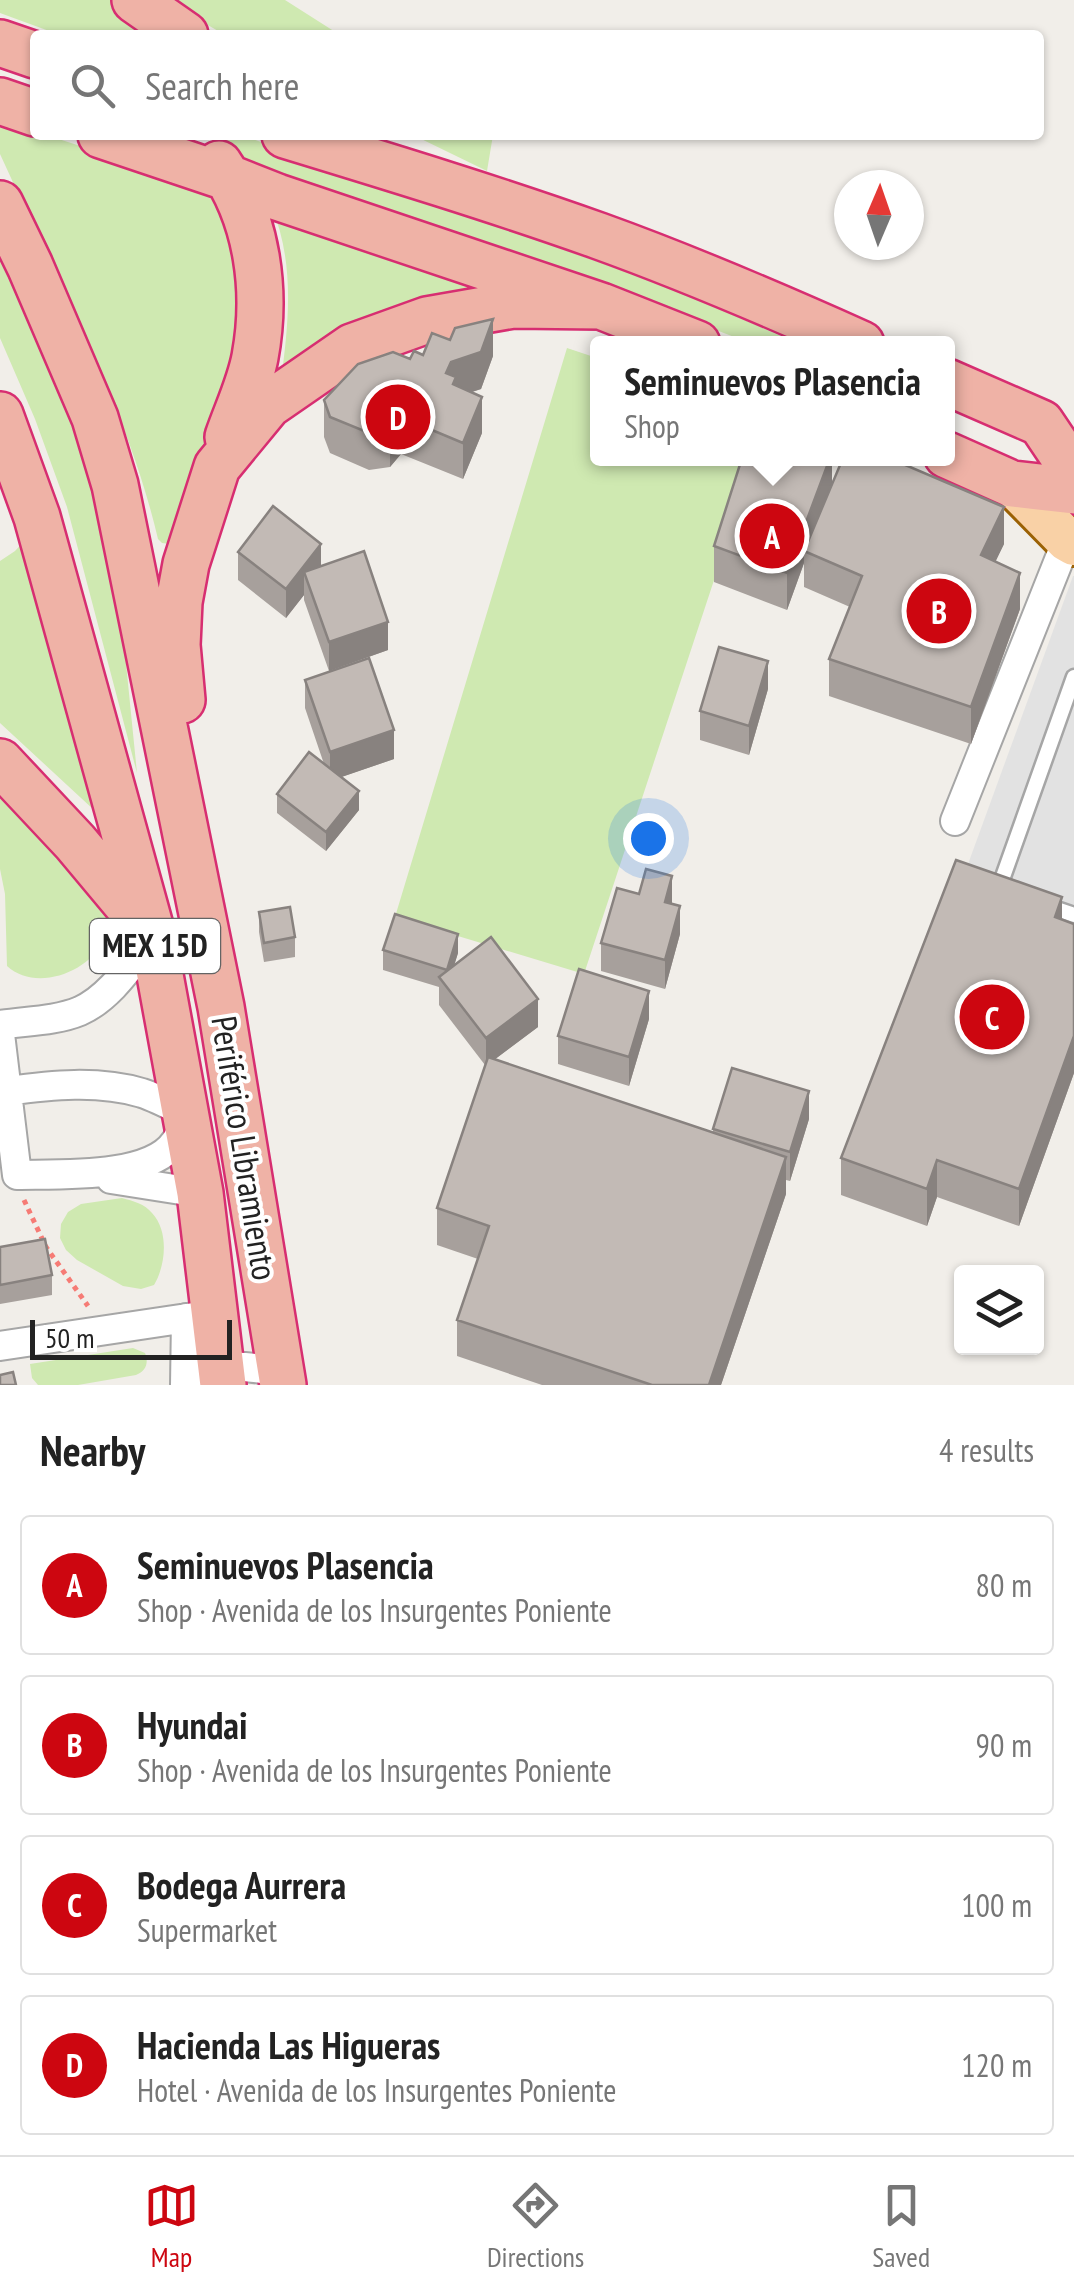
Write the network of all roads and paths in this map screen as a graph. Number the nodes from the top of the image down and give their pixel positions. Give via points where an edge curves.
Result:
1 (134, 0) edge
2 (177, 30) edge
3 (0, 43) edge
4 (30, 53) edge
5 (0, 101) edge
6 (30, 111) edge
7 (116, 140) edge
8 (201, 140) edge
9 (301, 140) edge
10 (372, 140) edge
11 (229, 178) junction
12 (0, 204) edge
13 (600, 237) junction
14 (600, 306) junction
15 (677, 336) edge
16 (843, 336) edge
17 (955, 385) edge
18 (1057, 428) edge
19 (7, 433) edge
20 (955, 459) edge
21 (216, 466) junction
22 (1074, 472) edge
23 (1012, 484) junction
24 (1074, 491) edge
25 (18, 515) edge
26 (1070, 542) edge
27 (1074, 677) edge
28 (0, 762) edge
29 (172, 768) junction
30 (954, 821) dead end
31 (1018, 895) edge
32 (1036, 902) edge
33 (1074, 916) edge
34 (153, 937) junction
35 (218, 994) junction
36 (0, 1025) edge
37 (0, 1034) edge
38 (7, 1091) junction
39 (186, 1113) junction
40 (70, 1173) junction
41 (9, 1178) edge
42 (200, 1192) junction
43 (200, 1316) junction
44 (110, 1329) junction
45 (0, 1346) edge
46 (274, 1380) edge
47 (205, 1381) edge

1 - 2 highway
3 - 4 highway
5 - 6 highway
7 - 11 highway
8 - 11 highway
9 - 13 highway
10 - 13 highway
11 - 14 highway
11 - 21 highway via 257,254 259,330
12 - 29 highway, Periférico Libramiento / MEX 15D via 96,418
13 - 16 highway
14 - 15 highway
14 - 21 highway via 474,310 352,347 268,405
17 - 18 highway
18 - 22 highway
19 - 25 highway, MEX 15D
20 - 23 highway
21 - 35 highway via 186,564 177,645
23 - 24 highway
23 - 26 main road
25 - 34 highway, MEX 15D
26 - 30 street
27 - 31 lane via 999,888
28 - 34 highway
29 - 35 highway, Periférico Libramiento / MEX 15D
29 - 39 highway via 163,831 207,1044 204,1094
32 - 33 lane
34 - 36 street via 84,1009
34 - 39 highway, MEX 15D
35 - 46 highway, Periférico Libramiento / MEX 15D
37 - 38 street
38 - 39 street via 86,1084 141,1093
38 - 41 street
39 - 40 street via 175,1143 151,1162
39 - 42 highway, MEX 15D
39 - 46 highway via 205,1121 229,1174
40 - 41 street
40 - 42 street
41 - 44 path via 80,1298
42 - 43 highway, MEX 15D
43 - 44 street
43 - 47 highway, MEX 15D
44 - 45 street
46 - 47 street via 244,1366

